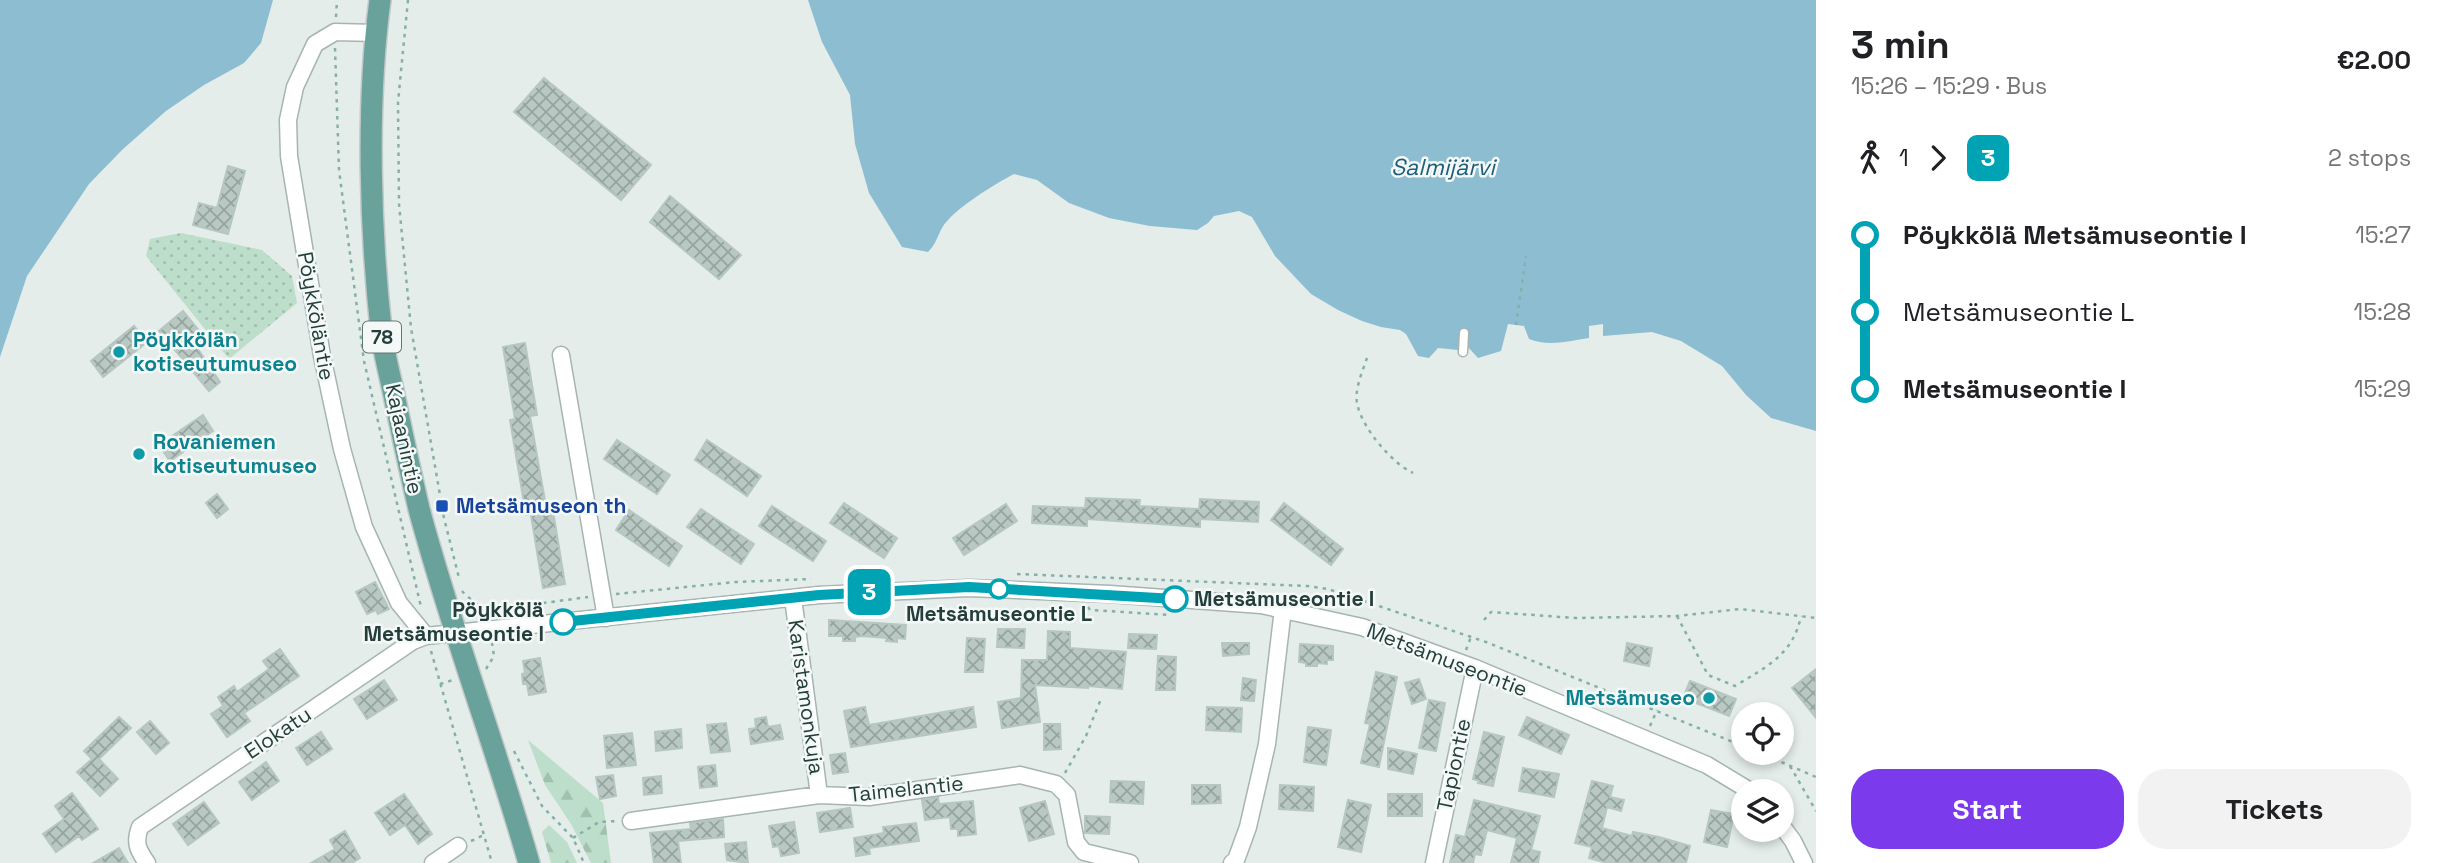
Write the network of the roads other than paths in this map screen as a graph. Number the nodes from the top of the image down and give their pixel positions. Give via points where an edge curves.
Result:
1 (380, 0) edge
2 (376, 33) junction
3 (1464, 333) dead end
4 (1463, 352) dead end
5 (561, 355) dead end
6 (793, 598) junction
7 (1283, 609) junction
8 (606, 618) junction
9 (456, 633) junction
10 (426, 636) junction
11 (1475, 668) junction
12 (1731, 780) edge
13 (818, 795) junction
14 (631, 821) road end
15 (1794, 842) edge
16 (458, 846) dead end
17 (147, 863) edge
18 (433, 863) edge
19 (529, 863) edge
20 (1130, 863) edge
21 (1232, 863) edge
22 (1434, 863) edge
23 (1804, 863) edge

1 - 2 main road, Kajaanintie / 78
2 - 9 main road, Kajaanintie / 78 via 372,141 383,340 419,509
2 - 10 street, Pöykköläntie via 335,32 315,44 295,87 288,120 289,156 322,356 363,527 399,603
3 - 4 lane
5 - 8 street
6 - 7 street, Metsämuseontie via 969,587
6 - 8 street, Metsämuseontie
6 - 13 street, Karistamonkuja
7 - 11 street, Metsämuseontie via 1362,627
7 - 21 street via 1267,744 1248,827
8 - 9 street, Metsämuseontie
9 - 10 street, Elokatu
9 - 19 main road, Kajaanintie / 78
10 - 17 street, Elokatu via 140,827 135,840
11 - 12 street, Metsämuseontie via 1644,737
11 - 22 street, Tapiontie
13 - 14 street, Taimelantie
13 - 20 street, Taimelantie via 869,797 1020,775 1056,783 1067,795 1076,842 1084,852
15 - 23 street
16 - 18 street

